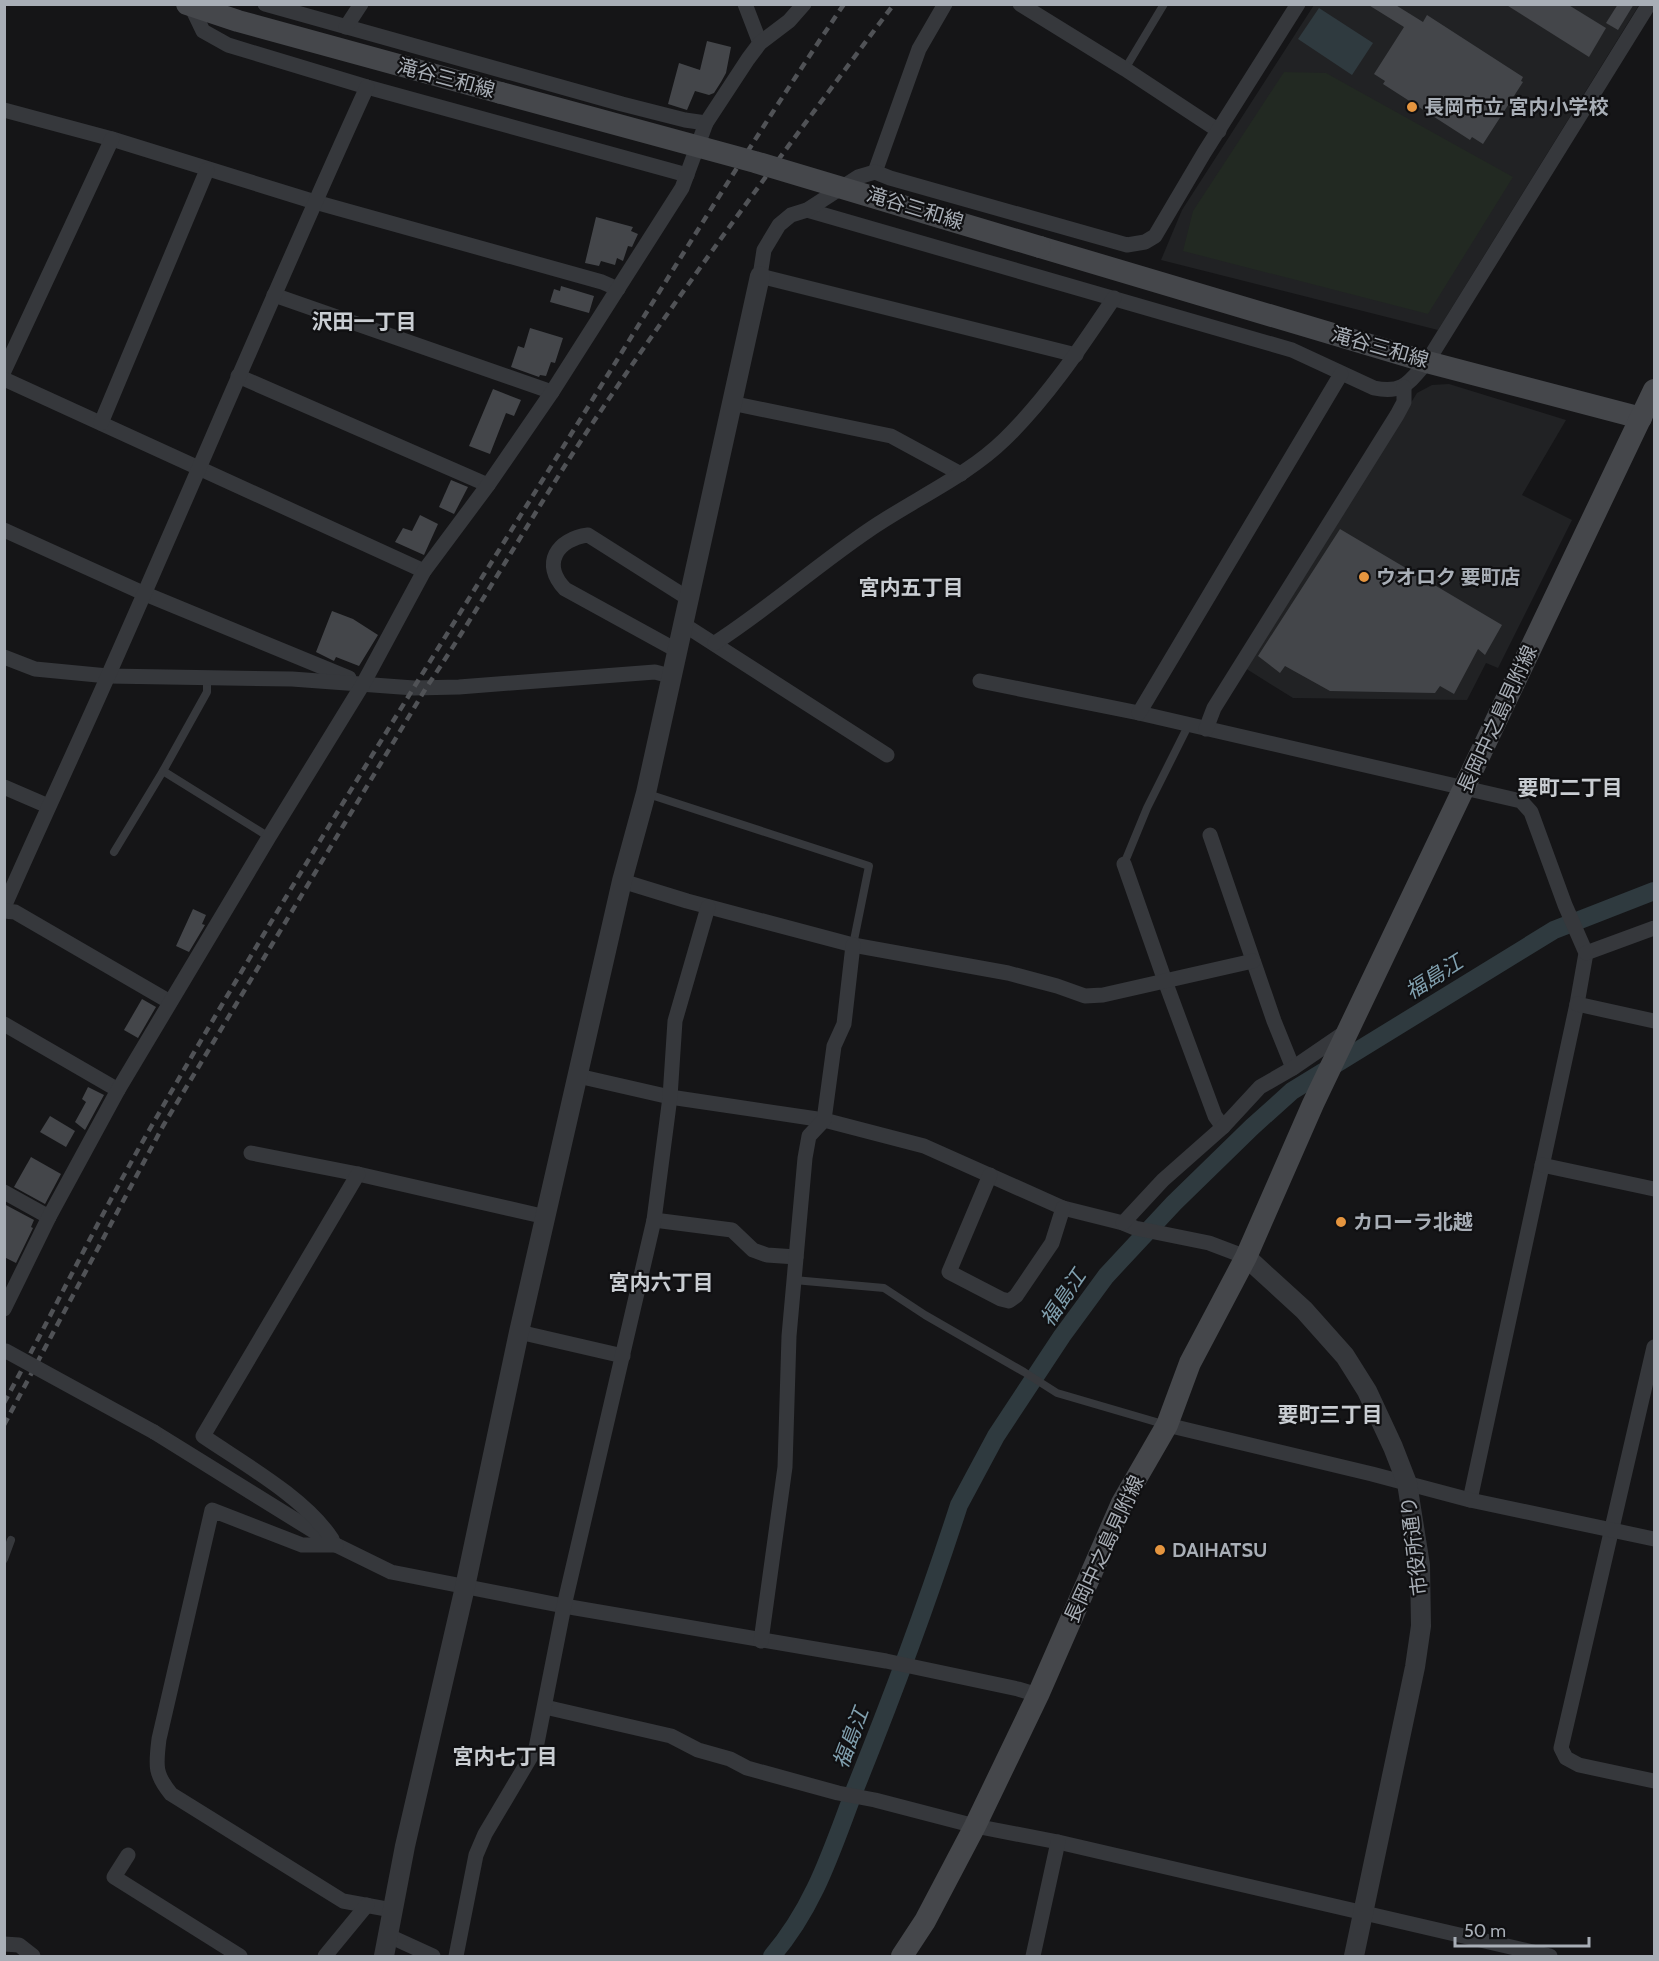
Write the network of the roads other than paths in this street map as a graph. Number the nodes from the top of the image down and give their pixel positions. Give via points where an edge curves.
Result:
1 (265, 4) edge
2 (361, 4) edge
3 (745, 4) edge
4 (804, 4) edge
5 (945, 4) edge
6 (1020, 4) edge
7 (1164, 4) edge
8 (1298, 4) edge
9 (1649, 4) edge
10 (191, 5) edge
11 (346, 27) junction
12 (760, 43) junction
13 (1125, 69) junction
14 (367, 87) junction
15 (4, 110) edge
16 (706, 123) junction
17 (1219, 131) junction
18 (112, 139) junction
19 (207, 170) junction
20 (875, 172) junction
21 (687, 175) junction
22 (315, 202) junction
23 (807, 210) junction
24 (760, 276) junction
25 (618, 289) junction
26 (274, 295) junction
27 (1114, 298) junction
28 (1076, 355) junction
29 (1427, 362) junction
30 (4, 371) edge
31 (1341, 374) junction
32 (238, 376) junction
33 (4, 379) edge
34 (1404, 387) junction
35 (1654, 390) edge
36 (552, 392) junction
37 (731, 403) junction
38 (1648, 420) edge
39 (101, 423) junction
40 (199, 469) junction
41 (961, 474) junction
42 (488, 484) junction
43 (4, 530) edge
44 (424, 571) junction
45 (143, 593) junction
46 (689, 599) junction
47 (683, 624) junction
48 (715, 643) junction
49 (676, 650) junction
50 (4, 657) edge
51 (108, 676) junction
52 (670, 676) junction
53 (207, 678) junction
54 (980, 681) dead end
55 (363, 684) junction
56 (1139, 713) junction
57 (1188, 726) junction
58 (1206, 729) junction
59 (887, 755) dead end
60 (163, 771) junction
61 (4, 787) edge
62 (1464, 788) junction
63 (646, 793) junction
64 (48, 806) junction
65 (1210, 835) dead end
66 (269, 837) junction
67 (114, 852) dead end
68 (1124, 864) joint
69 (622, 881) junction
70 (708, 907) junction
71 (4, 909) edge
72 (1654, 928) edge
73 (853, 945) junction
74 (1582, 947) junction
75 (1253, 961) junction
76 (1165, 981) junction
77 (170, 1002) junction
78 (1577, 1004) junction
79 (1654, 1021) edge
80 (4, 1024) edge
81 (1344, 1039) junction
82 (1293, 1068) junction
83 (578, 1076) junction
84 (118, 1090) junction
85 (670, 1097) junction
86 (824, 1120) junction
87 (1223, 1127) junction
88 (251, 1153) dead end
89 (1542, 1165) junction
90 (358, 1174) junction
91 (990, 1175) junction
92 (1654, 1190) edge
93 (4, 1192) edge
94 (1063, 1208) junction
95 (49, 1217) junction
96 (546, 1217) junction
97 (654, 1220) junction
98 (1129, 1226) junction
99 (796, 1257) junction
100 (1246, 1257) junction
101 (794, 1280) junction
102 (4, 1309) edge
103 (519, 1332) junction
104 (1654, 1347) edge
105 (5, 1350) edge
106 (623, 1356) junction
107 (1167, 1425) junction
108 (1407, 1483) junction
109 (1470, 1500) junction
110 (1613, 1530) junction
111 (1654, 1539) edge
112 (11, 1540) dead end
113 (336, 1545) junction
114 (4, 1558) edge
115 (465, 1587) junction
116 (564, 1606) junction
117 (761, 1641) junction
118 (1038, 1695) junction
119 (545, 1707) junction
120 (1654, 1781) edge
121 (975, 1826) junction
122 (1058, 1842) junction
123 (128, 1855) dead end
124 (367, 1905) junction
125 (392, 1910) junction
126 (1364, 1914) junction
127 (387, 1935) junction
128 (4, 1944) edge
129 (33, 1956) edge
130 (240, 1956) edge
131 (325, 1956) edge
132 (384, 1956) edge
133 (433, 1956) edge
134 (456, 1956) edge
135 (902, 1956) edge
136 (1034, 1956) edge
137 (1354, 1956) edge
138 (1550, 1956) edge

1 - 11 street
2 - 11 street
3 - 12 street
4 - 12 street
5 - 20 street via 919,49
6 - 13 street
7 - 13 lane
8 - 17 street
9 - 29 street
10 - 14 street via 203,31 228,45
10 - 29 main road, 滝谷三和線, bridge via 799,174
11 - 16 street via 632,107
12 - 16 street
13 - 17 street
14 - 21 street
14 - 22 street
15 - 18 street
16 - 21 street
17 - 20 street via 1155,236 1127,245
18 - 19 street
18 - 30 street
19 - 22 street
19 - 39 street
20 - 23 street via 858,177
21 - 25 street
22 - 25 street
22 - 26 street
23 - 24 street via 791,215 779,225 764,250
23 - 27 street
24 - 28 street
24 - 37 street
25 - 36 street
26 - 32 street
26 - 36 street
27 - 28 street
27 - 31 street via 1292,350
28 - 41 street via 1004,440
29 - 34 street
29 - 38 main road, 滝谷三和線
31 - 34 street via 1374,388
31 - 56 street
32 - 40 street
32 - 42 street
33 - 39 street
34 - 58 street via 1404,402 1397,415 1214,708
35 - 38 main road, 長岡中之島見附線
36 - 42 street
37 - 41 street via 891,436
37 - 46 street
38 - 62 main road, 長岡中之島見附線
39 - 40 street
40 - 44 street
40 - 45 street
41 - 48 street via 869,530 756,617
42 - 44 street
43 - 45 street
44 - 55 street
45 - 51 street
45 - 55 street
46 - 47 street
46 - 49 street via 588,535 564,542 554,559 555,573 565,589
47 - 48 street
47 - 49 street
48 - 59 street
49 - 52 street
50 - 51 street via 35,669
51 - 53 street
51 - 64 street
52 - 55 street via 655,672 459,687
52 - 63 street
53 - 55 street
53 - 60 lane via 207,692
54 - 56 street
55 - 66 street
56 - 57 street
57 - 58 street
57 - 68 lane
58 - 62 street
60 - 66 lane
60 - 67 lane
61 - 64 street
62 - 74 street via 1521,801 1531,812
62 - 81 main road, 長岡中之島見附線
63 - 69 street
63 - 73 lane via 869,866
64 - 71 street
65 - 75 street
66 - 77 street
68 - 76 street
69 - 70 street
69 - 83 street
70 - 73 street
70 - 85 street via 675,1021
71 - 77 street
72 - 74 street
73 - 76 street via 1008,973 1085,996
73 - 86 street via 844,1024 834,1046
74 - 78 street
75 - 76 street
75 - 82 street
76 - 87 street via 1215,1116
77 - 84 street
78 - 79 street
78 - 89 street
80 - 84 street
81 - 82 street via 1325,1044
81 - 100 main road, 長岡中之島見附線
82 - 87 street via 1260,1087
83 - 85 street
83 - 96 street
84 - 95 street
85 - 86 street
85 - 97 street
86 - 91 street via 924,1146
86 - 99 street via 809,1136
87 - 98 street via 1163,1180
88 - 90 street
89 - 92 street
89 - 109 street
90 - 96 street
90 - 113 street via 203,1436 302,1505
91 - 94 street
91 - 94 street via 950,1272 1001,1299 1009,1301 1016,1296 1052,1243
93 - 95 street
94 - 98 street
95 - 102 street
96 - 103 street
97 - 99 street via 732,1230 753,1250
97 - 106 street
98 - 100 street via 1209,1243
99 - 101 street
100 - 107 main road, 長岡中之島見附線 via 1190,1363
100 - 108 street, 市役所通り via 1304,1310 1345,1356 1377,1410
101 - 107 lane via 884,1288 1057,1394
101 - 117 street via 785,1467
103 - 106 street
103 - 115 street
104 - 110 street
105 - 113 street, bridge via 154,1432
106 - 116 street
107 - 108 street
107 - 118 main road, 長岡中之島見附線 via 1122,1503
108 - 109 street
108 - 126 street, 市役所通り via 1420,1565 1421,1626
109 - 110 street
110 - 111 street
110 - 120 street via 1561,1748 1566,1758 1579,1765
112 - 114 lane
113 - 115 street via 392,1572
113 - 124 street via 302,1545 212,1510 159,1739 156,1767 171,1794 343,1901
115 - 116 street
115 - 125 street
116 - 117 street
116 - 119 street
117 - 118 street via 886,1661
118 - 121 main road, 長岡中之島見附線
119 - 121 street via 671,1736 747,1768
119 - 134 street via 536,1748 476,1855
121 - 122 street
121 - 135 main road, 長岡中之島見附線
122 - 126 street
122 - 136 street
123 - 130 street via 114,1877
124 - 125 street
124 - 131 street
125 - 127 street
126 - 137 street, 市役所通り
126 - 138 street
127 - 132 street
127 - 133 street
128 - 129 street via 18,1945

